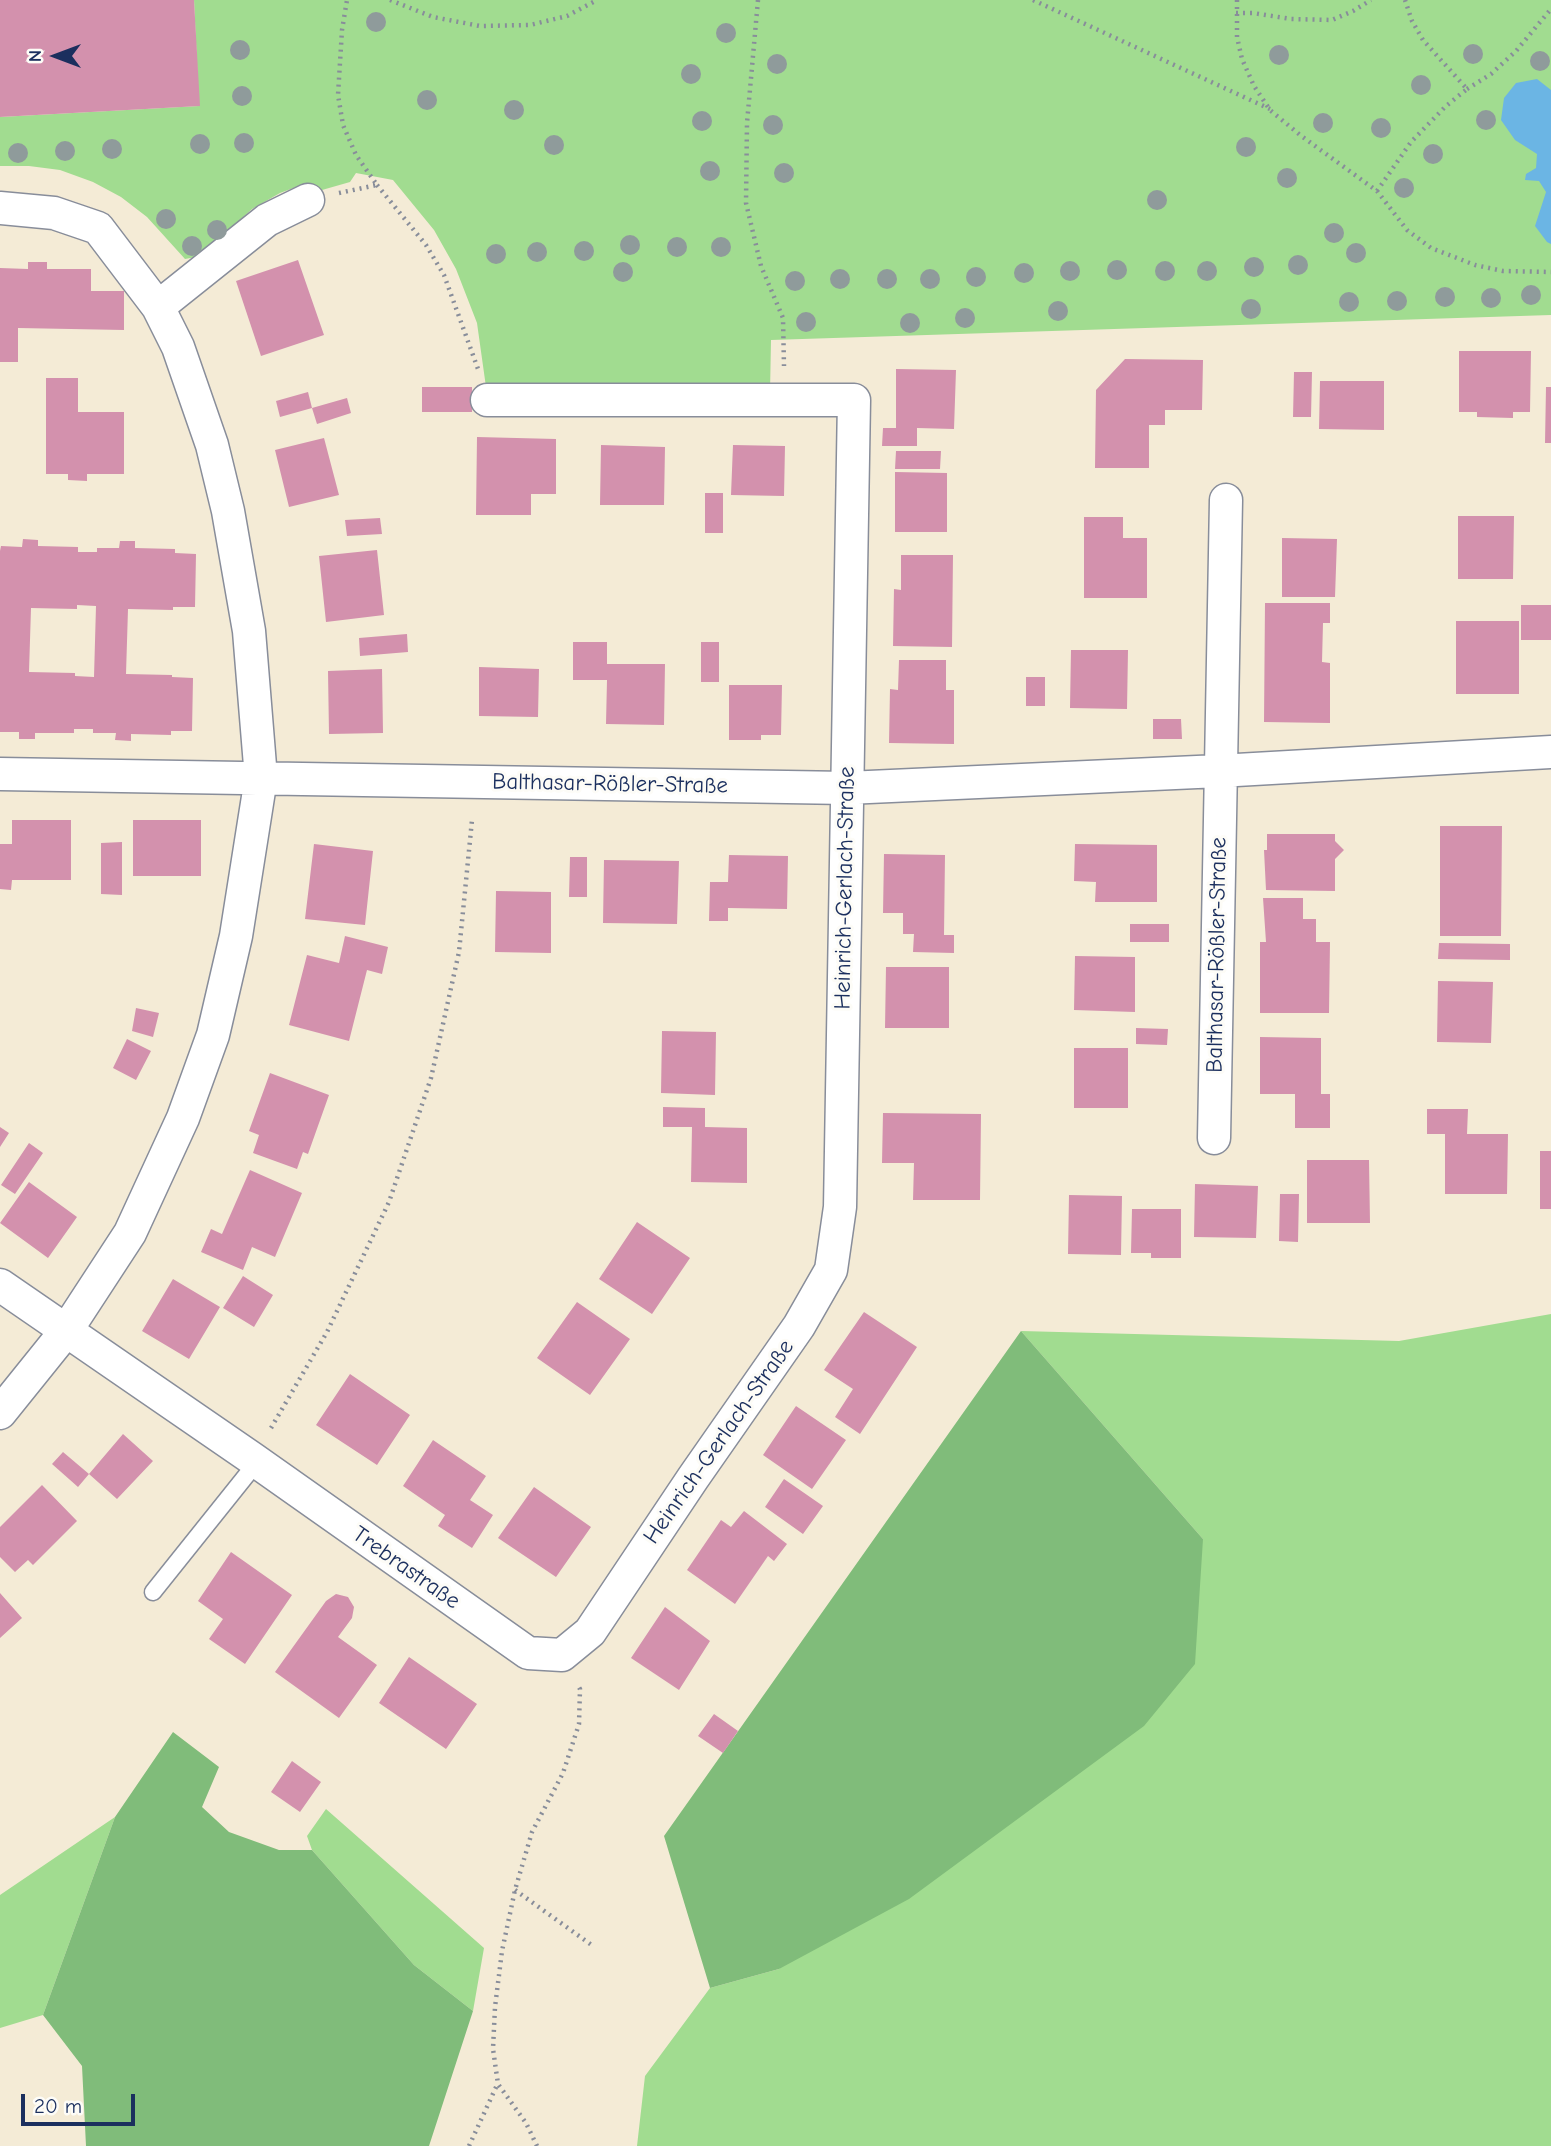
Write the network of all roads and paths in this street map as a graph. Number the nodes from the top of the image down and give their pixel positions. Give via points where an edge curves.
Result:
1 (347, 0) edge
2 (390, 0) edge
3 (597, 0) edge
4 (758, 0) edge
5 (1033, 0) edge
6 (1237, 0) edge
7 (1371, 0) edge
8 (1405, 0) edge
9 (1551, 9) edge
10 (1236, 13) junction
11 (1467, 89) junction
12 (1270, 110) junction
13 (377, 185) junction
14 (1377, 191) junction
15 (308, 200) joint
16 (0, 208) edge
17 (1551, 272) edge
18 (158, 307) junction
19 (487, 400) joint
20 (782, 401) junction
21 (1226, 500) dead end
22 (1551, 752) edge
23 (1219, 771) junction
24 (0, 774) edge
25 (261, 778) junction
26 (847, 788) junction
27 (471, 820) dead end
28 (1214, 1138) dead end
29 (0, 1285) edge
30 (66, 1331) junction
31 (0, 1413) edge
32 (255, 1461) junction
33 (153, 1592) dead end
34 (562, 1655) junction
35 (516, 1890) junction
36 (593, 1946) dead end
37 (498, 2084) junction
38 (469, 2146) edge
39 (537, 2146) edge

1 - 13 path via 338,95 343,125 356,156
2 - 3 path via 433,17 480,26 530,25 567,16
4 - 20 path via 747,123 746,203 761,266 783,318
5 - 12 path
6 - 10 path
7 - 10 path via 1332,20
8 - 11 path via 1423,40
9 - 11 path via 1492,74
10 - 12 path via 1242,59
11 - 14 path via 1410,142
12 - 14 path
13 - 15 path
13 - 19 path via 444,275
14 - 17 path via 1407,230 1431,248 1503,271
15 - 18 street via 267,220
16 - 18 street via 54,213 98,228
18 - 25 street via 178,347 212,445 228,511 249,631
19 - 20 street, Heinrich-Gerlach-Straße
20 - 26 street, Heinrich-Gerlach-Straße via 854,400
21 - 23 street, Balthasar-Rößler-Straße
22 - 23 street, Balthasar-Rößler-Straße
23 - 26 street, Balthasar-Rößler-Straße
23 - 28 street, Balthasar-Rößler-Straße
24 - 25 street, Balthasar-Rößler-Straße
25 - 26 street, Balthasar-Rößler-Straße
25 - 30 street via 236,936 213,1035 183,1118 130,1233
26 - 34 street, Heinrich-Gerlach-Straße via 840,1206 831,1270 799,1326 590,1632
27 - 32 path via 459,952 431,1079 389,1202 327,1332
29 - 30 street, Trebrastraße
30 - 31 street
30 - 32 street, Trebrastraße
32 - 33 lane
32 - 34 street, Trebrastraße via 528,1654
34 - 35 path via 580,1689 579,1724 563,1773 532,1832
35 - 36 path
35 - 37 path via 495,2007 493,2049
37 - 38 path
37 - 39 path

